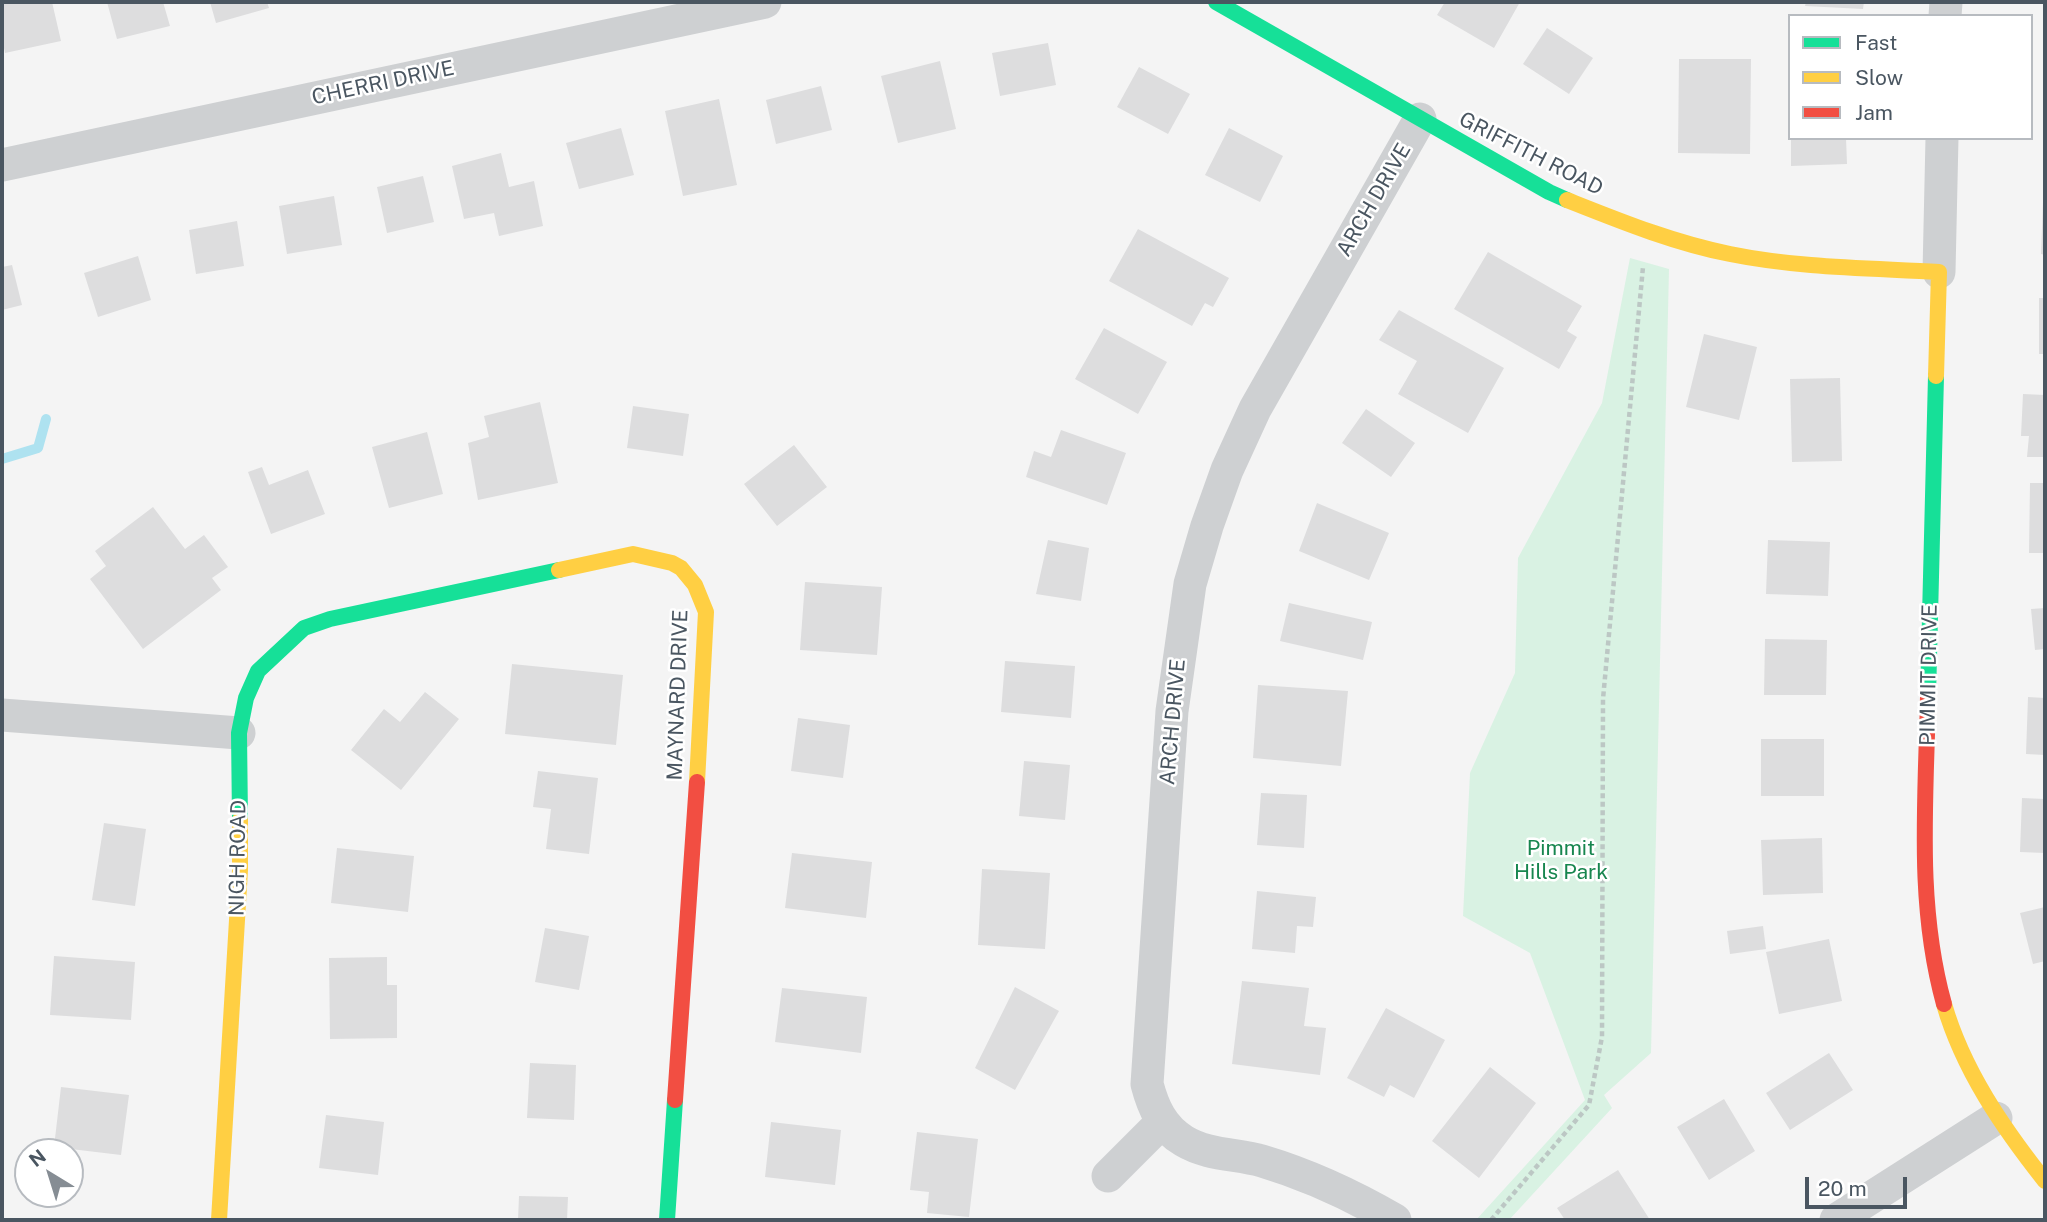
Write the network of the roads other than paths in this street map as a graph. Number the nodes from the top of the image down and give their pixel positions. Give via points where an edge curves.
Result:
1 (765, 2) edge
2 (1216, 2) edge
3 (1420, 119) junction
4 (1942, 140) edge
5 (2, 165) edge
6 (1938, 272) junction
7 (2, 715) edge
8 (239, 733) junction
9 (1996, 1118) junction
10 (1162, 1122) junction
11 (1108, 1176) dead end
12 (2045, 1181) edge
13 (219, 1220) edge
14 (667, 1220) edge
15 (1395, 1220) edge
16 (1836, 1220) edge

1 - 5 street, CHERRI DRIVE
2 - 3 street, GRIFFITH ROAD
3 - 6 street, GRIFFITH ROAD via 1549,191 1648,231 1729,254 1809,265
3 - 10 street, ARCH DRIVE via 1255,409 1227,470 1190,584 1172,711 1147,1084
4 - 6 street, PIMMIT DRIVE
6 - 9 street, PIMMIT DRIVE via 1924,877 1930,943 1944,1004 1967,1065
7 - 8 street
8 - 13 street, NIGH ROAD via 240,870
8 - 14 street, MAYNARD DRIVE via 246,698 258,671 304,628 330,618 633,554 661,557 685,571 697,586 706,612
9 - 12 street, PIMMIT DRIVE
9 - 16 street
10 - 11 street
10 - 15 street, ARCH DRIVE via 1184,1141 1203,1149 1294,1171

